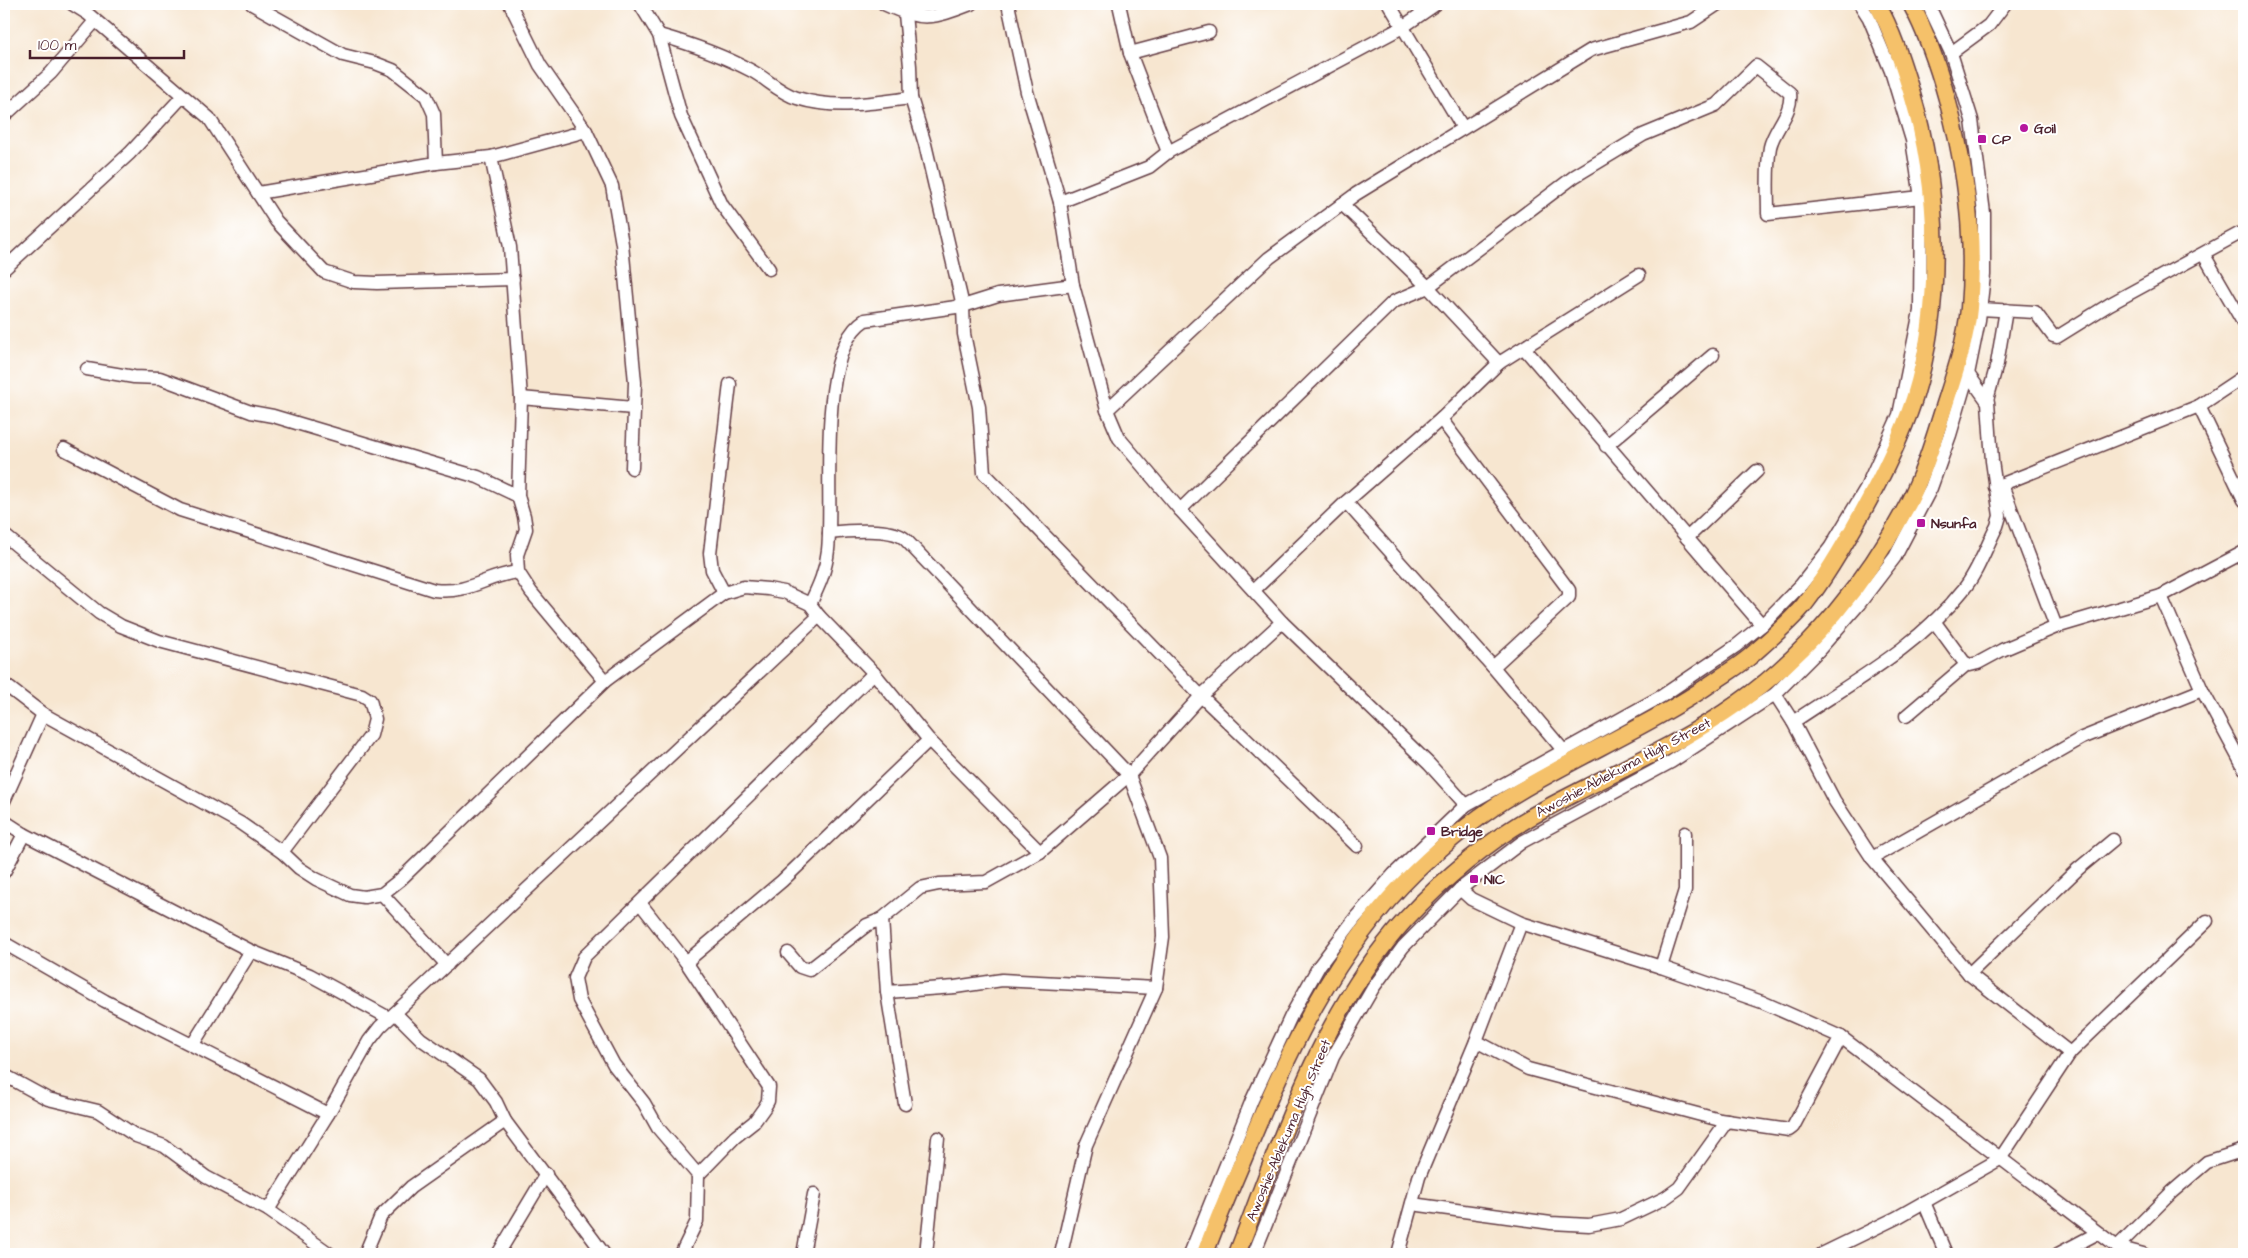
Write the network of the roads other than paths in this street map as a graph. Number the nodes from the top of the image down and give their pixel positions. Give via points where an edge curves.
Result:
1 (72, 4) edge
2 (252, 4) edge
3 (510, 4) edge
4 (640, 4) edge
5 (884, 4) edge
6 (971, 4) edge
7 (1008, 4) edge
8 (1119, 4) edge
9 (1388, 4) edge
10 (1436, 4) edge
11 (1718, 4) edge
12 (1860, 4) edge
13 (1877, 4) edge
14 (1911, 4) edge
15 (1928, 4) edge
16 (2005, 4) edge
17 (92, 13) edge
18 (905, 14) junction
19 (1401, 28) junction
20 (1209, 32) dead end
21 (659, 35) junction
22 (1130, 53) junction
23 (1952, 53) junction
24 (182, 96) junction
25 (911, 98) junction
26 (4, 116) edge
27 (1462, 128) junction
28 (586, 131) junction
29 (1168, 152) junction
30 (490, 157) junction
31 (436, 163) junction
32 (258, 194) junction
33 (1921, 197) junction
34 (1060, 202) junction
35 (1342, 204) junction
36 (2244, 231) edge
37 (2204, 255) junction
38 (768, 268) dead end
39 (4, 269) edge
40 (1639, 274) dead end
41 (512, 279) junction
42 (1073, 285) junction
43 (1428, 287) junction
44 (963, 306) junction
45 (1980, 309) junction
46 (2006, 310) junction
47 (2244, 324) edge
48 (1524, 348) junction
49 (1713, 356) dead end
50 (1499, 363) junction
51 (87, 369) dead end
52 (1968, 374) junction
53 (2244, 376) edge
54 (730, 384) dead end
55 (521, 398) junction
56 (1987, 400) junction
57 (2198, 406) junction
58 (634, 408) junction
59 (1107, 410) junction
60 (1441, 419) junction
61 (1606, 446) junction
62 (64, 449) dead end
63 (632, 468) dead end
64 (1757, 471) dead end
65 (1998, 486) junction
66 (518, 496) junction
67 (2244, 500) edge
68 (1346, 502) junction
69 (1180, 510) junction
70 (829, 534) junction
71 (4, 535) edge
72 (1687, 538) junction
73 (2244, 552) edge
74 (518, 572) junction
75 (1254, 590) junction
76 (724, 593) junction
77 (2160, 596) junction
78 (810, 604) junction
79 (819, 616) junction
80 (1934, 621) junction
81 (1282, 622) junction
82 (1762, 625) junction
83 (2056, 627) junction
84 (1967, 664) junction
85 (1493, 667) junction
86 (874, 672) junction
87 (605, 681) junction
88 (4, 684) edge
89 (2202, 690) junction
90 (1774, 694) junction
91 (1201, 696) junction
92 (44, 714) junction
93 (1906, 716) dead end
94 (1793, 722) junction
95 (929, 740) junction
96 (1563, 750) junction
97 (2244, 768) edge
98 (1129, 775) junction
99 (4, 801) edge
100 (1466, 805) junction
101 (4, 821) edge
102 (1685, 833) dead end
103 (24, 834) junction
104 (2113, 840) dead end
105 (1357, 846) dead end
106 (282, 852) junction
107 (1040, 852) junction
108 (1872, 858) junction
109 (4, 872) edge
110 (1460, 889) junction
111 (382, 894) junction
112 (640, 903) junction
113 (882, 919) junction
114 (2207, 921) dead end
115 (1521, 923) junction
116 (4, 943) edge
117 (251, 950) junction
118 (788, 953) dead end
119 (686, 962) junction
120 (447, 965) junction
121 (1661, 967) junction
122 (1969, 974) junction
123 (1156, 988) junction
124 (887, 992) junction
125 (392, 1015) junction
126 (1841, 1037) junction
127 (1476, 1041) junction
128 (193, 1044) junction
129 (2070, 1054) junction
130 (4, 1075) edge
131 (905, 1104) dead end
132 (328, 1114) junction
133 (505, 1121) junction
134 (1727, 1121) junction
135 (938, 1138) dead end
136 (2244, 1150) edge
137 (2000, 1159) junction
138 (546, 1174) junction
139 (698, 1175) junction
140 (814, 1194) dead end
141 (1924, 1202) junction
142 (1412, 1204) junction
143 (268, 1210) junction
144 (2098, 1233) junction
145 (2116, 1247) junction
146 (330, 1254) edge
147 (365, 1254) edge
148 (498, 1254) edge
149 (604, 1254) edge
150 (681, 1254) edge
151 (803, 1254) edge
152 (926, 1254) edge
153 (1061, 1254) edge
154 (1190, 1254) edge
155 (1205, 1254) edge
156 (1237, 1254) edge
157 (1254, 1254) edge
158 (1398, 1254) edge
159 (1822, 1254) edge
160 (1946, 1254) edge
161 (2058, 1254) edge
162 (2140, 1254) edge

1 - 17 street
2 - 31 street via 343,55 393,70 426,96 434,114
3 - 28 street via 540,65
4 - 21 street
5 - 18 street
6 - 18 street via 937,17
7 - 34 street via 1027,92
8 - 22 street
9 - 19 street
10 - 19 street
11 - 27 street via 1691,22 1591,50
12 - 33 street via 1891,71 1912,140
13 - 155 main road, Awoshie-Ablekuma High Street via 1905,72 1923,131 1932,196 1935,264 1926,346 1916,391 1883,475 1844,546 1803,606 1752,656 1681,705 1518,792 1478,817 1413,874 1379,913 1345,957 1317,1003 1278,1079
14 - 156 main road, Awoshie-Ablekuma High Street via 1921,21 1939,72 1958,138 1971,237 1968,311 1953,380 1931,449 1909,501 1872,564 1837,611 1793,658 1737,704 1670,745 1544,810 1496,839 1447,879 1405,921 1378,954 1335,1020 1308,1073
15 - 23 street, Awoshie-Ablekuma High Street
16 - 23 street via 1989,25
17 - 24 street
17 - 26 street via 51,73
18 - 25 street
19 - 27 street
19 - 29 street
20 - 22 street
21 - 25 street via 721,56 753,71 797,99 845,106
21 - 38 street via 681,116 722,205
22 - 29 street
23 - 45 street, Awoshie-Ablekuma High Street via 1972,120 1984,213 1984,276
24 - 32 street via 209,118
24 - 39 street via 130,153
25 - 44 street
27 - 35 street
28 - 30 street
28 - 58 street via 612,186 635,382
29 - 34 street via 1149,167
30 - 31 street
30 - 41 street via 510,247
31 - 32 street
32 - 41 street via 276,221 324,272 336,278 377,283
33 - 43 street via 1768,214 1770,145 1792,103 1790,94 1756,66 1716,105 1643,135 1575,176
33 - 82 street via 1920,311 1899,415 1866,488 1830,548 1801,585
34 - 42 street
35 - 43 street
35 - 59 street via 1269,258
36 - 37 street
37 - 46 street via 2110,304 2057,337 2035,312
37 - 47 street
40 - 48 street
41 - 55 street
42 - 44 street via 998,294
42 - 59 street
43 - 50 street
43 - 69 street via 1393,302
44 - 70 street via 865,320 852,330 838,366 829,432
44 - 91 street via 964,334 979,407 984,473
45 - 46 street
45 - 52 street, Awoshie-Ablekuma High Street
46 - 56 street
48 - 50 street
48 - 61 street
49 - 61 street
50 - 60 street
51 - 66 street via 171,381 251,412 478,477
52 - 56 street
52 - 90 street, Awoshie-Ablekuma High Street via 1931,488 1895,556 1818,651
53 - 57 street
54 - 76 street via 710,553 712,570
55 - 58 street
55 - 66 street
56 - 65 street
57 - 65 street
57 - 67 street
58 - 63 street
59 - 69 street via 1119,438
60 - 68 street
60 - 85 street via 1569,590 1569,597
61 - 72 street
62 - 74 street via 180,510 434,590 464,590 498,575
64 - 72 street
65 - 80 street via 2000,516 1997,526 1963,590
65 - 83 street
66 - 74 street via 526,528 517,554
68 - 75 street
68 - 85 street
69 - 75 street
70 - 78 street via 823,576
70 - 98 street via 855,530 902,536
71 - 106 street via 99,613 121,626 159,641 362,695 370,700 375,719 370,736
72 - 82 street
73 - 77 street
74 - 87 street
75 - 81 street
76 - 78 street via 744,587 768,589 784,592
76 - 87 street
77 - 83 street
77 - 89 street
78 - 79 street
79 - 86 street
79 - 120 street
80 - 84 street
80 - 94 street via 1905,648
81 - 91 street
81 - 100 street via 1429,764
82 - 96 street via 1662,696
83 - 84 street via 1978,663
84 - 93 street
85 - 96 street
86 - 95 street
86 - 112 street
87 - 111 street via 402,879
88 - 92 street
89 - 97 street
89 - 108 street via 2082,738
90 - 94 street
90 - 110 street, Awoshie-Ablekuma High Street via 1671,762 1522,842
91 - 98 street
91 - 105 street
92 - 99 street
92 - 106 street via 240,823
94 - 108 street via 1834,800
95 - 107 street
95 - 119 street via 782,881
96 - 100 street
98 - 107 street
98 - 123 street via 1160,858 1163,937
100 - 154 street via 1394,874 1319,966 1291,1016 1252,1100
101 - 103 street
102 - 121 street via 1686,890
103 - 109 street
103 - 117 street
104 - 122 street via 2078,869
106 - 111 street via 305,872 350,895
107 - 113 street via 986,882 920,888
108 - 122 street
110 - 115 street via 1471,899
110 - 157 street, Awoshie-Ablekuma High Street via 1403,947 1373,988 1333,1057
111 - 120 street
112 - 119 street
112 - 139 street via 584,957 576,971 575,987 614,1065 644,1103 658,1128
113 - 118 street via 867,926 809,970 800,967
113 - 124 street
114 - 129 street
115 - 121 street
115 - 127 street
116 - 128 street via 105,1001
117 - 125 street
117 - 128 street
119 - 139 street via 770,1092 754,1122
120 - 125 street
121 - 126 street via 1762,1002
122 - 129 street
123 - 124 street via 1002,980
123 - 153 street via 1086,1146
124 - 131 street
125 - 132 street via 369,1041
125 - 133 street via 479,1079
126 - 134 street via 1791,1129
126 - 137 street
127 - 134 street via 1528,1069
127 - 142 street via 1419,1177
128 - 132 street
129 - 137 street
130 - 143 street via 48,1099 98,1111 136,1136 175,1152 206,1177
132 - 143 street
133 - 138 street
133 - 147 street via 411,1187 382,1216
134 - 142 street via 1678,1188 1665,1198 1621,1219 1589,1225 1551,1223
135 - 152 street
136 - 145 street via 2207,1162
137 - 141 street
137 - 144 street
138 - 148 street
138 - 149 street
139 - 150 street via 697,1221
140 - 151 street
141 - 159 street
141 - 160 street
142 - 158 street
143 - 146 street
144 - 145 street
144 - 161 street
145 - 162 street

